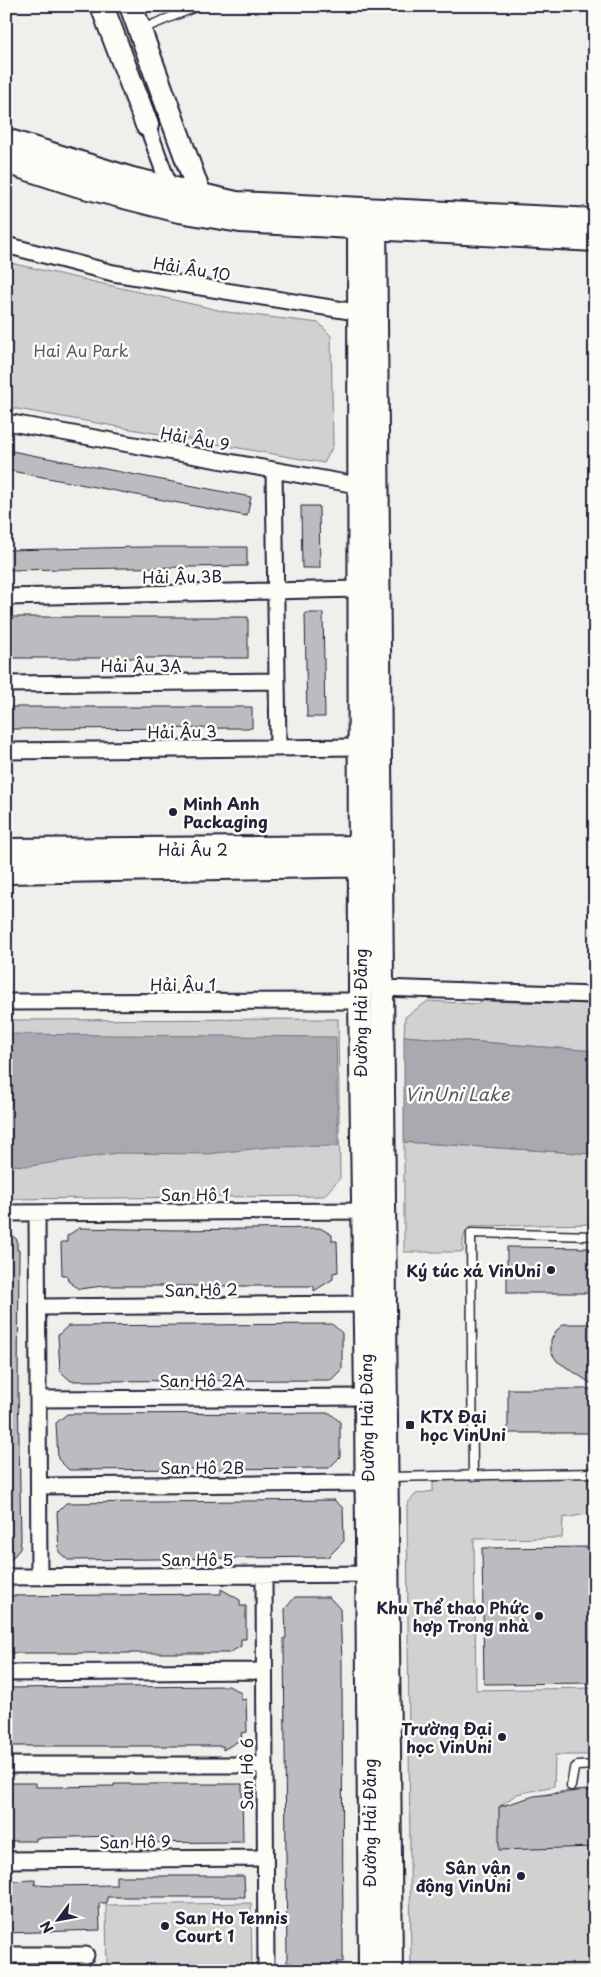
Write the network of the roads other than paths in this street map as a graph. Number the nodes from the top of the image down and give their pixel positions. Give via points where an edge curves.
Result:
1 (102, 6) edge
2 (130, 6) edge
3 (198, 6) edge
4 (139, 30) junction
5 (114, 38) junction
6 (147, 126) joint
7 (6, 140) edge
8 (6, 162) edge
9 (170, 189) junction
10 (204, 206) junction
11 (178, 211) junction
12 (367, 220) junction
13 (595, 220) edge
14 (595, 240) edge
15 (6, 245) edge
16 (367, 314) junction
17 (6, 422) edge
18 (274, 470) junction
19 (368, 487) junction
20 (359, 589) junction
21 (276, 591) junction
22 (6, 597) edge
23 (277, 681) junction
24 (6, 684) edge
25 (359, 747) junction
26 (278, 748) junction
27 (6, 751) edge
28 (6, 850) edge
29 (370, 856) junction
30 (6, 872) edge
31 (381, 988) junction
32 (595, 995) edge
33 (360, 1001) junction
34 (6, 1002) edge
35 (374, 1211) junction
36 (6, 1213) edge
37 (37, 1213) junction
38 (595, 1236) edge
39 (364, 1304) junction
40 (39, 1308) junction
41 (366, 1396) junction
42 (38, 1399) junction
43 (595, 1474) edge
44 (473, 1476) junction
45 (377, 1480) junction
46 (39, 1486) junction
47 (378, 1574) junction
48 (39, 1576) junction
49 (264, 1576) junction
50 (6, 1577) edge
51 (264, 1671) junction
52 (6, 1672) edge
53 (6, 1765) edge
54 (264, 1765) junction
55 (595, 1765) edge
56 (571, 1786) dead end
57 (264, 1858) junction
58 (6, 1860) edge
59 (6, 1955) edge
60 (86, 1955) dead end
61 (266, 1971) edge
62 (370, 1971) edge
63 (391, 1971) edge

1 - 5 street
2 - 4 street
3 - 4 lane
4 - 5 street
4 - 10 street
5 - 6 street
6 - 9 street
7 - 9 street
8 - 11 street via 77,185
9 - 10 street
9 - 11 street
10 - 11 street
10 - 12 street via 274,225
12 - 13 street
12 - 14 street
12 - 16 street
15 - 16 street, Hải Âu 10 via 113,273
16 - 19 street
17 - 18 street, Hải Âu 9
18 - 19 street, Hải Âu 9
18 - 21 street
19 - 20 street
19 - 29 street
20 - 21 street, Hải Âu 3B
20 - 25 street
21 - 22 street, Hải Âu 3B
21 - 23 street
23 - 24 street, Hải Âu 3A
23 - 26 street
25 - 26 street, Hải Âu 3
25 - 29 street
26 - 27 street, Hải Âu 3
28 - 29 street, Hải Âu 2
29 - 30 street, Hải Âu 2
29 - 31 street, Đường Hải Đăng
29 - 33 street, Đường Hải Đăng
31 - 32 street
31 - 35 street, Đường Hải Đăng
33 - 34 street, Hải Âu 1
33 - 35 street, Đường Hải Đăng
35 - 37 street, San Hô 1
35 - 39 street, Đường Hải Đăng
35 - 45 street, Đường Hải Đăng
36 - 37 street, San Hô 1
37 - 40 street
38 - 44 lane via 470,1233
39 - 40 street, San Hô 2
39 - 41 street, Đường Hải Đăng
40 - 42 street
41 - 42 street, San Hô 2A
41 - 45 street, Đường Hải Đăng
42 - 46 street
43 - 44 lane
44 - 45 lane
45 - 46 street, San Hô 2B
45 - 47 street, Đường Hải Đăng
46 - 48 street
47 - 49 street, San Hô 5
47 - 62 street, Đường Hải Đăng
47 - 63 street, Đường Hải Đăng
48 - 49 street, San Hô 5
48 - 50 street, San Hô 5
49 - 51 street, San Hô 6
51 - 52 street
51 - 54 street, San Hô 6
53 - 54 street
54 - 57 street, San Hô 6
55 - 56 lane via 577,1766
57 - 58 street, San Hô 9
57 - 61 street, San Hô 6
59 - 60 street

